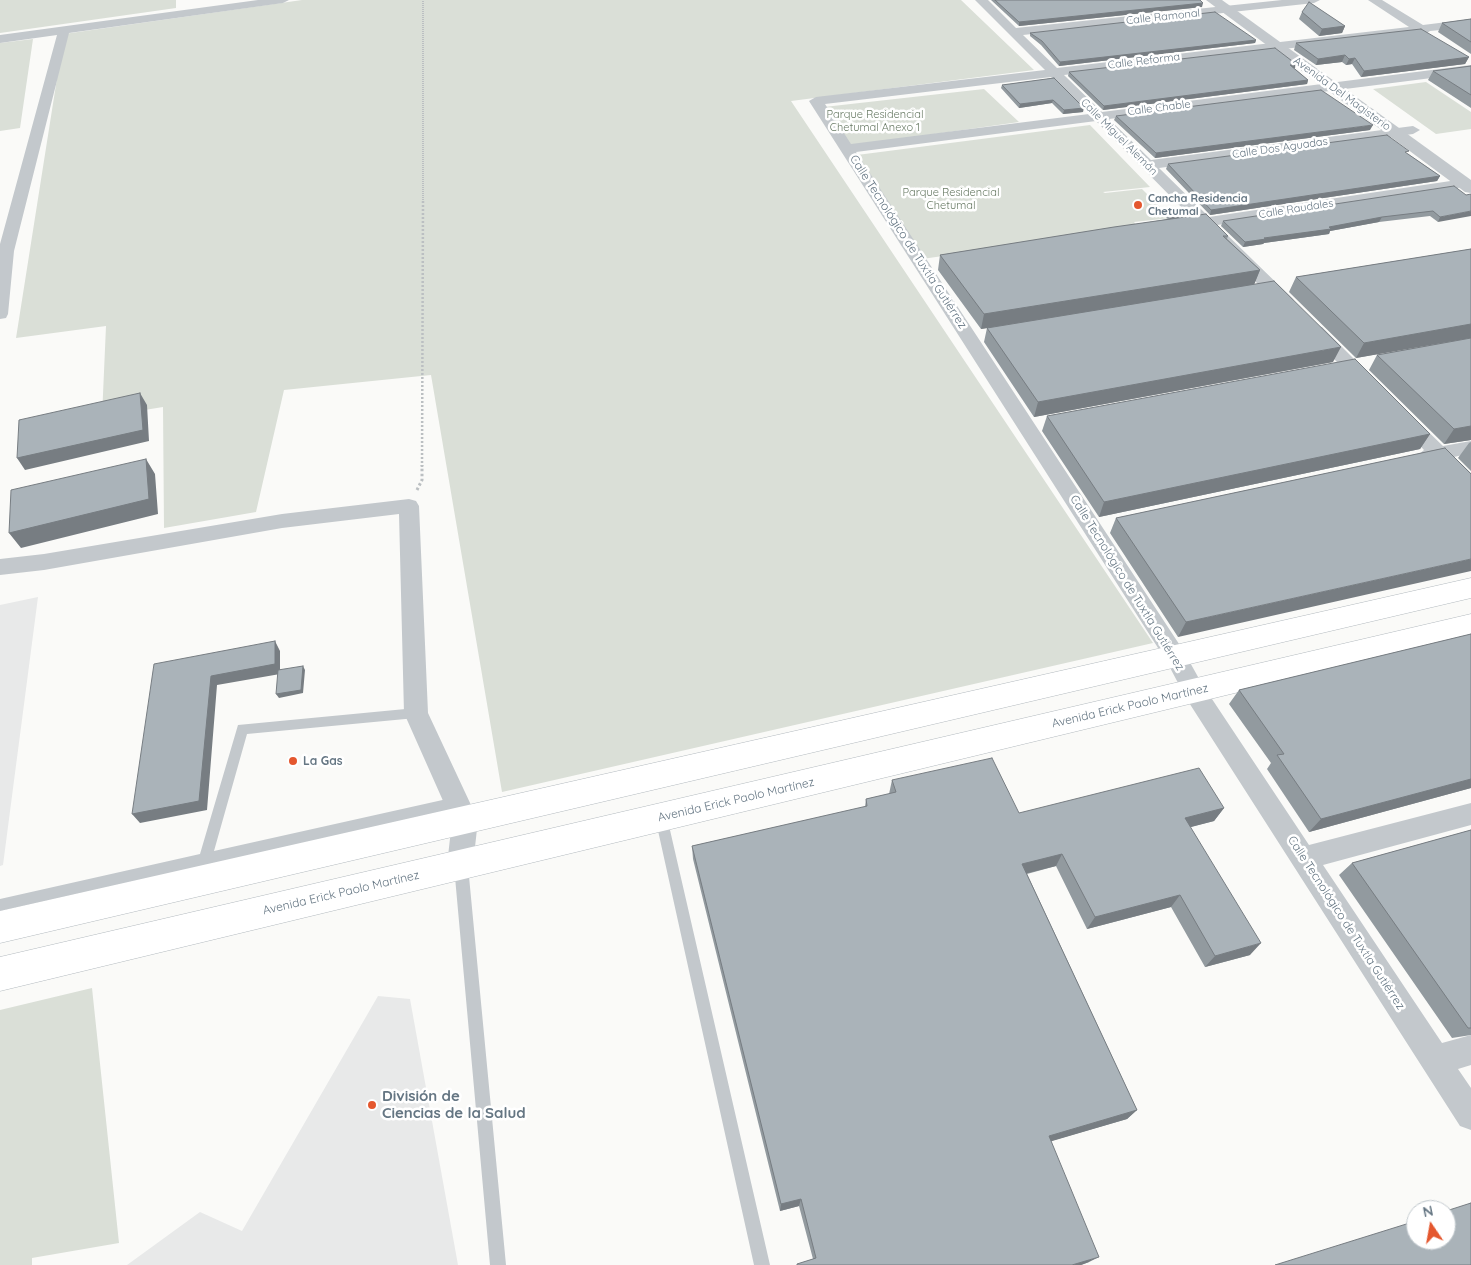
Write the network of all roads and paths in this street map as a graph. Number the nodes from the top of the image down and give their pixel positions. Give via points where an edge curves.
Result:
1 (282, 0) edge
2 (423, 0) edge
3 (980, 0) edge
4 (1213, 0) edge
5 (1314, 0) edge
6 (1374, 0) edge
7 (1234, 6) edge
8 (1471, 23) edge
9 (1420, 29) junction
10 (64, 30) junction
11 (1013, 32) junction
12 (0, 39) edge
13 (1437, 40) edge
14 (1283, 44) junction
15 (1471, 69) edge
16 (1052, 72) junction
17 (1341, 86) junction
18 (816, 100) joint
19 (1097, 115) junction
20 (1413, 130) junction
21 (1395, 132) junction
22 (847, 148) junction
23 (1147, 165) junction
24 (1469, 181) edge
25 (1205, 222) junction
26 (1186, 225) edge
27 (3, 251) edge
28 (1292, 286) dead end
29 (1274, 290) junction
30 (1254, 293) edge
31 (0, 314) edge
32 (1370, 363) edge
33 (1352, 367) junction
34 (1333, 370) edge
35 (1379, 393) edge
36 (1392, 407) edge
37 (1471, 447) edge
38 (1439, 453) junction
39 (1410, 459) edge
40 (1471, 485) edge
41 (409, 506) junction
42 (0, 567) edge
43 (1471, 588) edge
44 (1471, 625) edge
45 (1175, 656) junction
46 (1194, 691) junction
47 (416, 713) junction
48 (460, 811) junction
49 (1471, 814) edge
50 (661, 817) junction
51 (1304, 858) junction
52 (460, 865) junction
53 (202, 870) junction
54 (111, 880) junction
55 (0, 905) edge
56 (88, 906) junction
57 (0, 926) edge
58 (0, 974) edge
59 (1471, 1050) edge
60 (1436, 1060) junction
61 (1471, 1115) edge
62 (498, 1265) edge
63 (762, 1265) edge

1 - 10 street
2 - 41 path via 422,480
3 - 11 street, Calle Miguel Alemán
4 - 7 street, Avenida Del Magisterio
5 - 7 street, Calle Ramonal
6 - 9 street
7 - 11 street, Calle Ramonal
7 - 14 street, Avenida Del Magisterio
8 - 9 street, Calle Reforma
9 - 13 street
9 - 14 street, Calle Reforma
10 - 12 street
10 - 27 street
11 - 16 street, Calle Miguel Alemán
14 - 16 street, Calle Reforma
14 - 17 street, Avenida Del Magisterio
15 - 17 street, Calle Chable
16 - 18 street, Calle Reforma
16 - 19 street, Calle Miguel Alemán
17 - 19 street, Calle Chable
17 - 20 street, Avenida Del Magisterio
17 - 21 street, Avenida Del Magisterio
18 - 22 street, Calle Tecnológico de Tuxtla Gutiérrez
19 - 22 street, Calle Chable
19 - 23 street, Calle Miguel Alemán
20 - 21 street, Calle Dos Aguadas
20 - 24 street, Avenida Del Magisterio
21 - 23 street, Calle Dos Aguadas
21 - 24 street, Avenida Del Magisterio
22 - 45 street, Calle Tecnológico de Tuxtla Gutiérrez via 930,260 1102,525
23 - 25 street, Calle Miguel Alemán
24 - 25 street, Calle Raudales
25 - 26 street, Calle Raudales
25 - 29 street, Calle Miguel Alemán
27 - 31 street
28 - 29 street
29 - 30 street
29 - 33 street, Calle Miguel Alemán
32 - 33 street
33 - 34 street
33 - 35 street, Calle Miguel Alemán
36 - 38 street
37 - 38 street
38 - 39 street
38 - 40 street
41 - 42 street via 282,522
41 - 47 street
43 - 45 main road
44 - 46 main road, Avenida Erick Paolo Martínez
45 - 46 street, Calle Tecnológico de Tuxtla Gutiérrez
45 - 48 main road
46 - 50 main road, Avenida Erick Paolo Martínez
46 - 51 street, Calle Tecnológico de Tuxtla Gutiérrez
47 - 48 street
47 - 53 lane via 242,729
48 - 52 street
48 - 53 main road
49 - 51 street
50 - 52 main road, Avenida Erick Paolo Martínez
50 - 63 lane
51 - 60 street, Calle Tecnológico de Tuxtla Gutiérrez
52 - 58 main road, Avenida Erick Paolo Martínez
52 - 62 lane
53 - 54 lane
53 - 56 main road
54 - 55 lane
54 - 56 lane
56 - 57 main road
59 - 60 street
60 - 61 street, Calle Tecnológico de Tuxtla Gutiérrez

